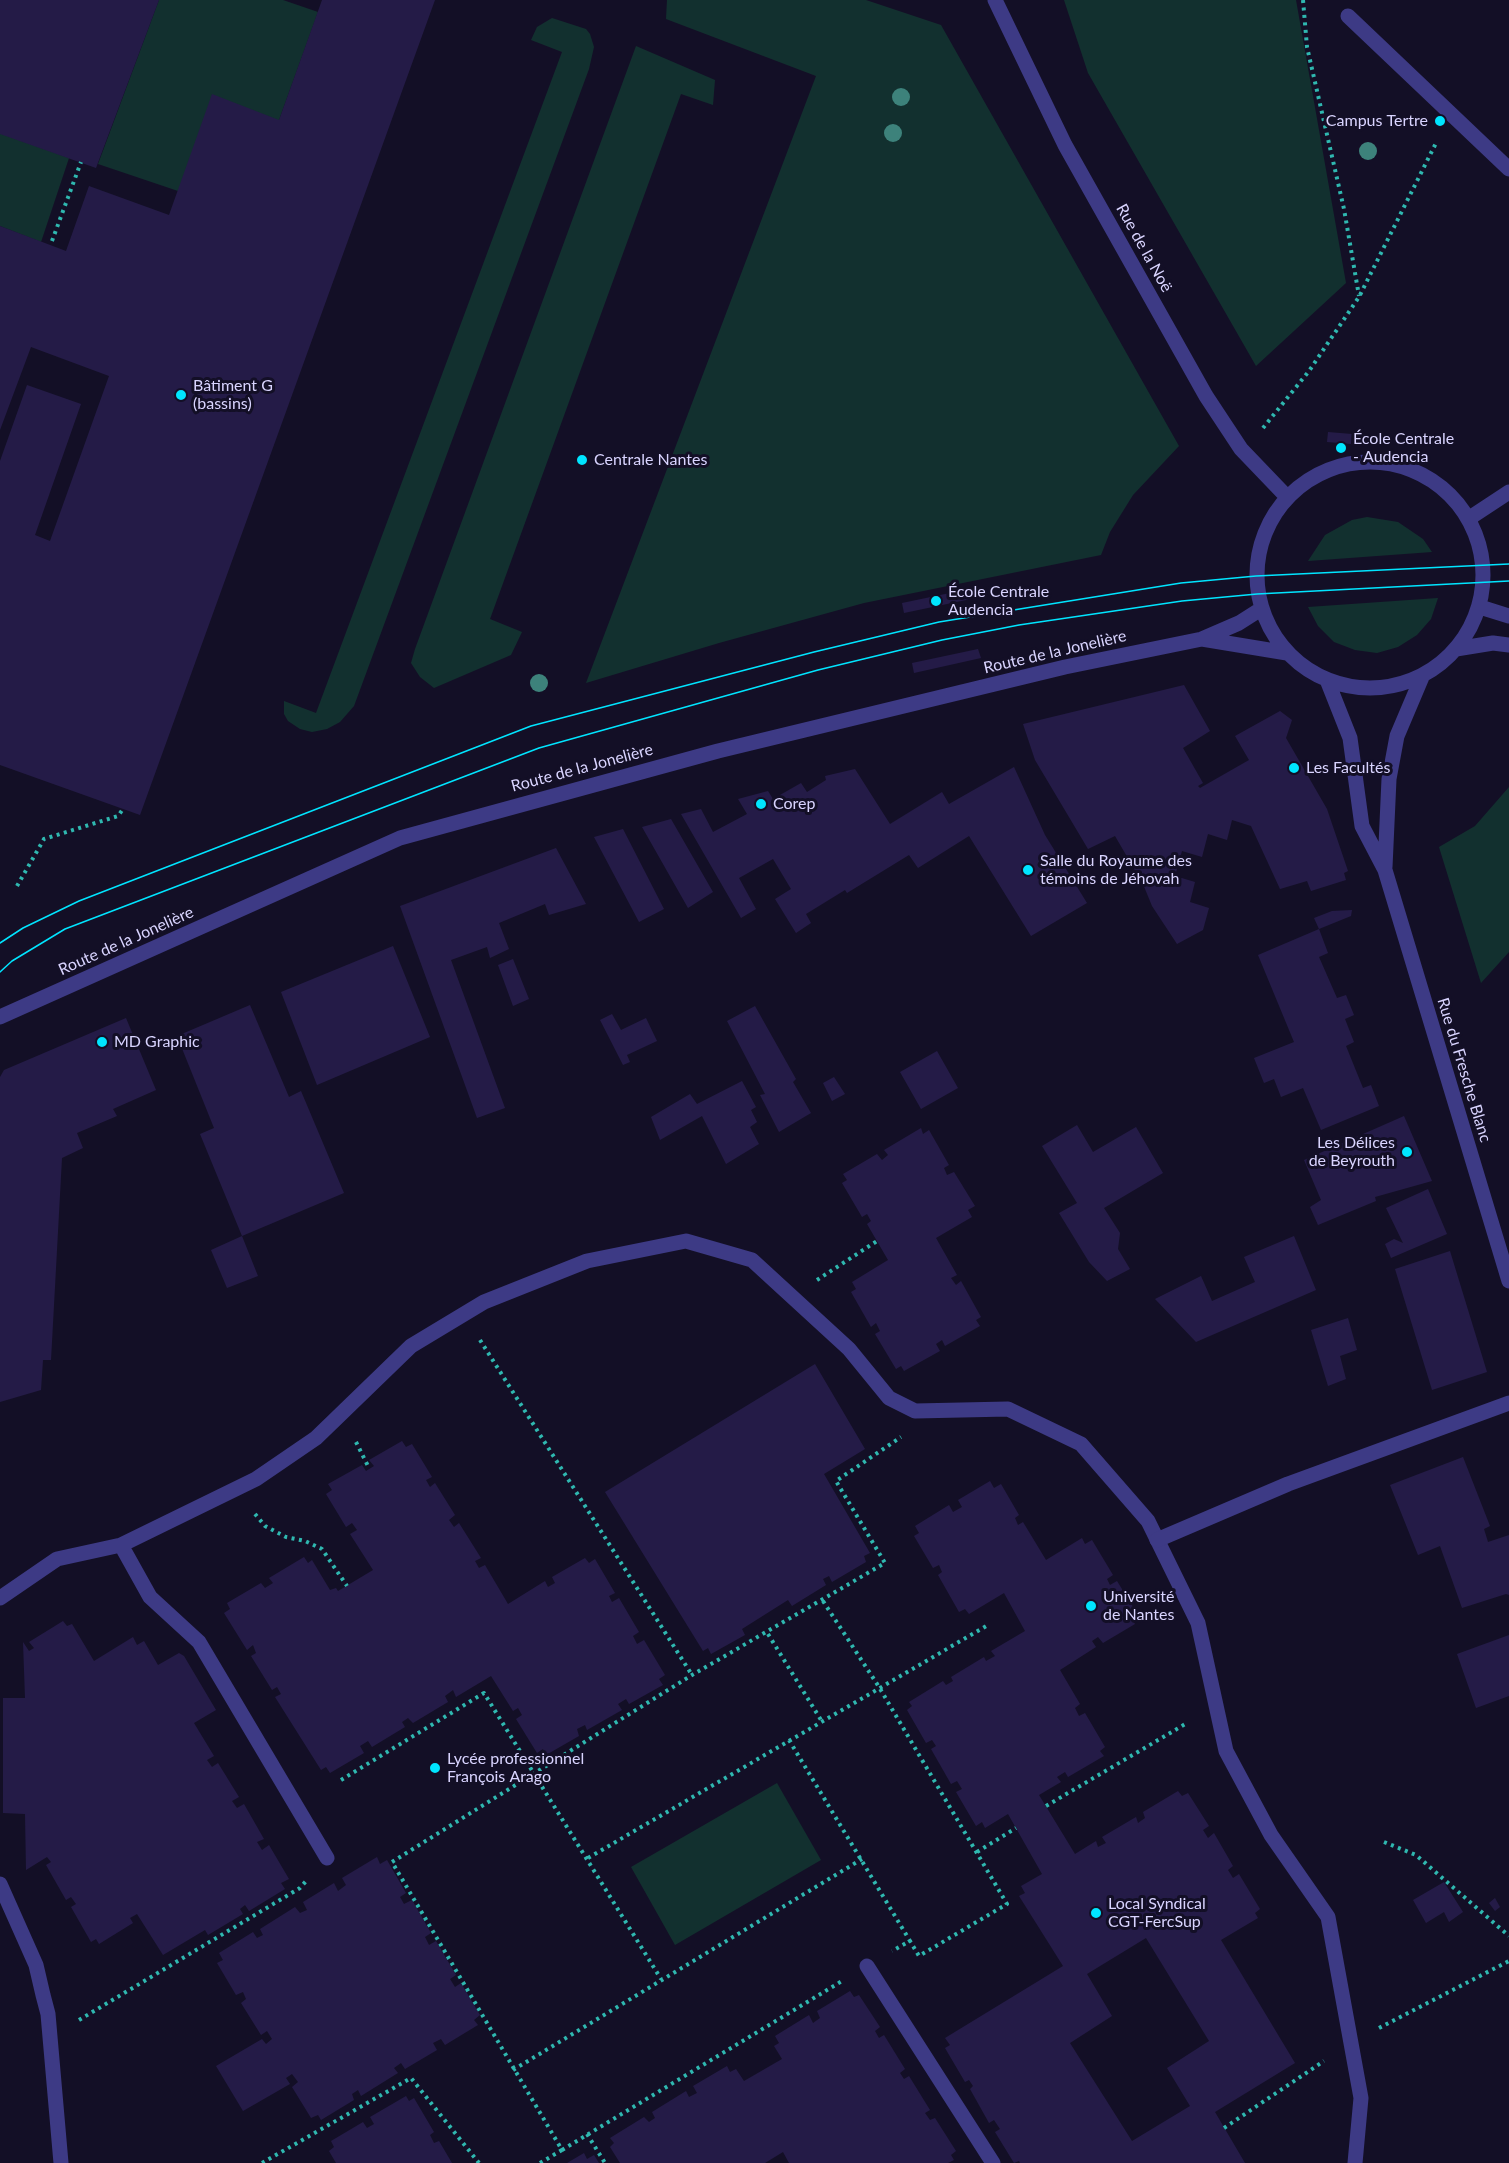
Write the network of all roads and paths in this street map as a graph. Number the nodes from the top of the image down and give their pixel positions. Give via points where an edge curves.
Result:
1 (995, 0) edge
2 (1303, 0) edge
3 (1348, 16) dead end
4 (1450, 113) junction
5 (81, 162) dead end
6 (1509, 169) edge
7 (52, 241) dead end
8 (1359, 297) junction
9 (1241, 449) junction
10 (1509, 492) edge
11 (1287, 497) junction
12 (1468, 519) junction
13 (1480, 607) junction
14 (1261, 609) junction
15 (1509, 616) edge
16 (1202, 639) junction
17 (1509, 645) edge
18 (1456, 649) junction
19 (1287, 653) junction
20 (1422, 676) junction
21 (1327, 680) junction
22 (123, 809) dead end
23 (1384, 870) junction
24 (17, 886) dead end
25 (0, 1017) edge
26 (877, 1241) dead end
27 (1509, 1281) edge
28 (791, 1296) junction
29 (464, 1314) junction
30 (1509, 1403) edge
31 (915, 1411) junction
32 (238, 1488) junction
33 (1157, 1540) junction
34 (121, 1545) junction
35 (347, 1586) dead end
36 (0, 1598) edge
37 (823, 1601) junction
38 (988, 1625) dead end
39 (768, 1634) junction
40 (692, 1675) junction
41 (879, 1687) junction
42 (1216, 1706) junction
43 (821, 1720) junction
44 (789, 1740) junction
45 (534, 1773) junction
46 (341, 1780) dead end
47 (1046, 1806) dead end
48 (1016, 1828) dead end
49 (1384, 1842) dead end
50 (976, 1852) junction
51 (327, 1858) joint
52 (588, 1858) junction
53 (862, 1859) junction
54 (0, 1884) edge
55 (1509, 1936) edge
56 (910, 1941) junction
57 (867, 1965) junction
58 (661, 1979) junction
59 (50, 2037) junction
60 (513, 2070) junction
61 (587, 2134) junction
62 (562, 2150) junction
63 (62, 2163) edge
64 (262, 2163) edge
65 (479, 2163) edge
66 (540, 2163) edge
67 (604, 2163) edge
68 (993, 2163) edge
69 (1355, 2163) edge

1 - 9 street, Rue de la Noë via 1065,145 1206,396
2 - 8 path via 1307,46 1344,209
3 - 4 street
4 - 6 street
4 - 8 path
5 - 7 path
8 - 9 path via 1276,415
9 - 11 street, Rue de la Noë
10 - 12 street
11 - 12 street via 1327,470 1350,463 1374,462 1422,475 1442,488
11 - 14 street via 1269,521 1259,548 1256,576
12 - 13 street via 1483,566
13 - 15 street
13 - 18 street
14 - 16 street, Route de la Jonelière
14 - 19 street
16 - 19 street, Route de la Jonelière
16 - 25 street, Route de la Jonelière via 1065,667 717,751 400,838
17 - 18 street via 1493,643
18 - 20 street
19 - 21 street
20 - 21 street via 1385,688 1365,689
20 - 23 street, Rue du Fresche Blanc via 1397,736 1389,779
21 - 23 street, Rue du Fresche Blanc via 1350,738 1362,826
22 - 24 path via 118,816 44,839
23 - 27 street, Rue du Fresche Blanc
26 - 28 path
28 - 29 street via 752,1260 686,1241 587,1262 484,1302
28 - 31 street via 849,1349 890,1398
29 - 32 street via 411,1346 316,1438
29 - 40 path
30 - 33 street via 1288,1484
31 - 33 street via 1008,1409 1081,1444 1148,1521
31 - 37 path via 902,1436 836,1481 885,1563
32 - 34 street
32 - 35 path via 265,1526 322,1549
33 - 42 street via 1198,1623
34 - 36 street via 57,1559
34 - 51 street via 150,1597 199,1642
37 - 39 path
37 - 41 path
38 - 41 path
39 - 40 path
39 - 43 path
40 - 45 path
41 - 43 path
41 - 50 path
42 - 47 path
42 - 69 street via 1226,1751 1271,1835 1328,1917 1362,2098
43 - 44 path
44 - 52 path
44 - 53 path
45 - 46 path via 484,1693
45 - 52 path
45 - 60 path via 392,1862
48 - 50 path
49 - 55 path via 1416,1855
50 - 56 path via 1007,1904 919,1956
51 - 59 path via 300,1888
52 - 58 path
53 - 56 path
53 - 58 path
54 - 59 street via 36,1965
56 - 57 path
57 - 61 path
57 - 68 street
58 - 60 path
59 - 63 street
60 - 62 path
61 - 62 path
61 - 67 path
62 - 66 path
64 - 65 path via 411,2078

